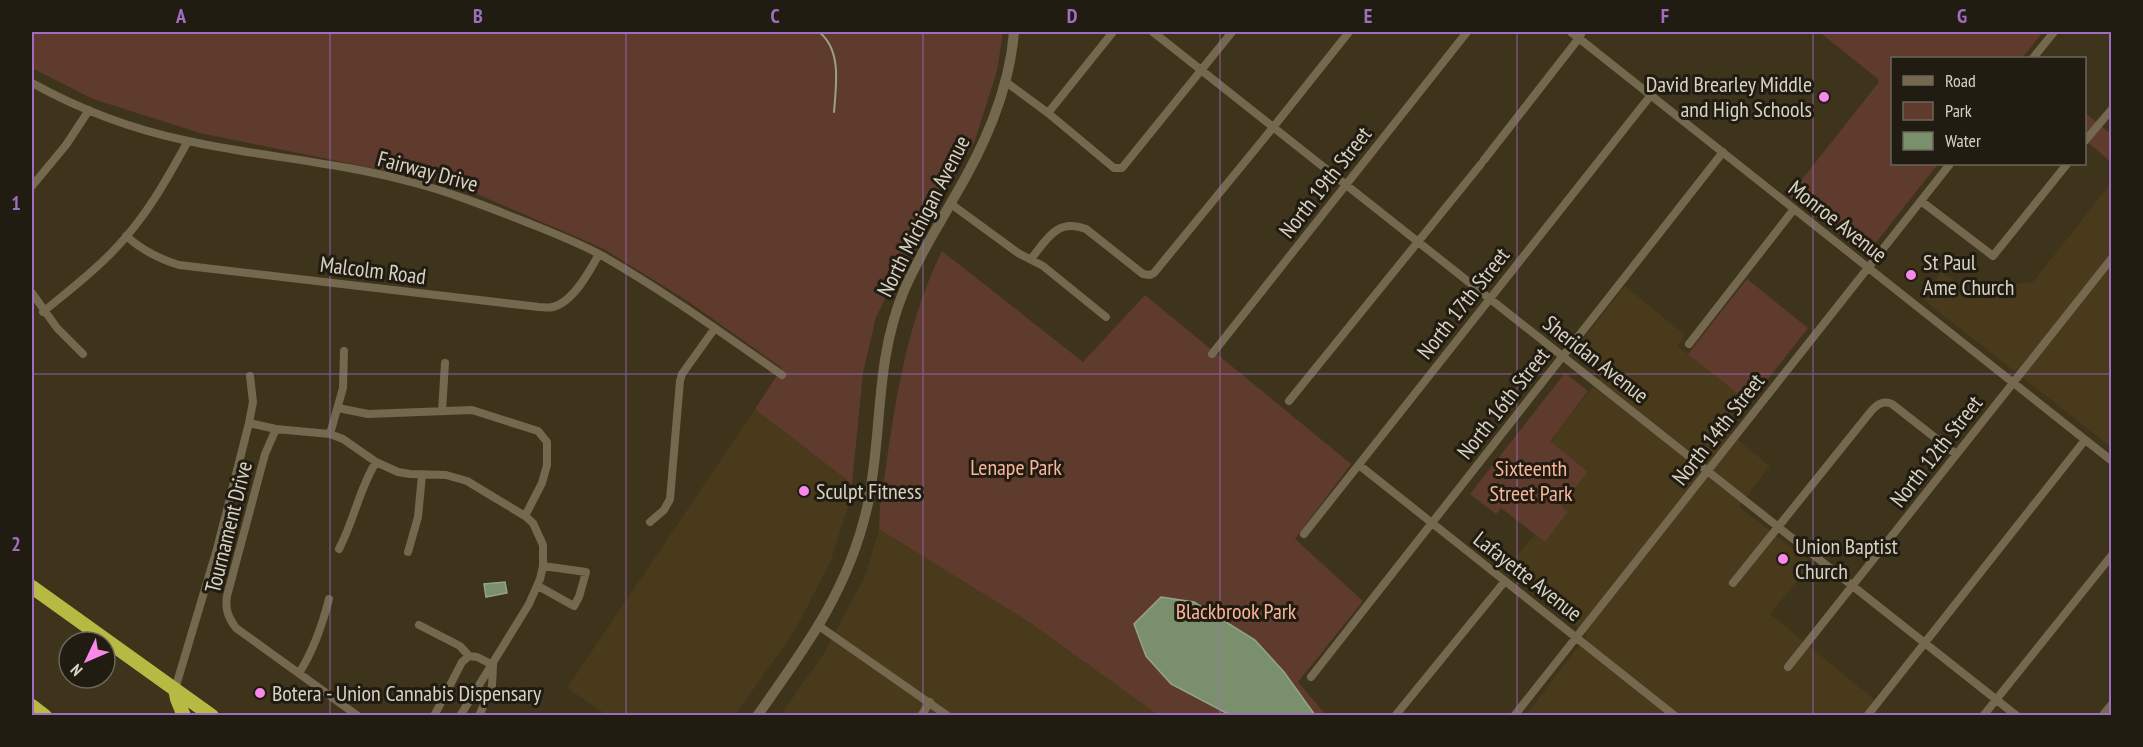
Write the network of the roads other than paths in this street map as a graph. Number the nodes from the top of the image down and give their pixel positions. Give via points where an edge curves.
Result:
1 (1014, 32) edge
2 (1113, 32) edge
3 (1152, 32) edge
4 (1232, 32) edge
5 (1349, 32) edge
6 (1467, 32) edge
7 (1571, 32) edge
8 (2054, 32) edge
9 (1580, 35) edge
10 (2034, 57) edge
11 (1201, 70) junction
12 (1006, 82) junction
13 (32, 83) edge
14 (1651, 95) junction
15 (2112, 109) edge
16 (89, 110) junction
17 (1048, 113) junction
18 (1274, 128) junction
19 (188, 141) junction
20 (2086, 141) edge
21 (1723, 152) junction
22 (1949, 165) edge
23 (2066, 165) edge
24 (1346, 185) junction
25 (32, 186) edge
26 (1921, 201) junction
27 (951, 204) junction
28 (1794, 209) junction
29 (126, 236) junction
30 (1419, 242) junction
31 (599, 254) junction
32 (2112, 258) edge
33 (1031, 259) junction
34 (1868, 268) junction
35 (32, 293) edge
36 (1490, 299) junction
37 (43, 312) junction
38 (1106, 317) dead end
39 (715, 328) junction
40 (1689, 344) dead end
41 (344, 351) dead end
42 (83, 354) dead end
43 (1212, 354) dead end
44 (1563, 356) junction
45 (446, 363) dead end
46 (782, 375) dead end
47 (250, 376) dead end
48 (2013, 383) junction
49 (1289, 401) dead end
50 (338, 408) junction
51 (442, 411) junction
52 (249, 423) junction
53 (276, 429) junction
54 (330, 434) junction
55 (2085, 440) junction
56 (1956, 454) junction
57 (2112, 461) edge
58 (376, 462) junction
59 (1359, 465) junction
60 (1708, 471) junction
61 (422, 475) junction
62 (525, 516) junction
63 (650, 522) dead end
64 (1432, 523) junction
65 (1778, 527) junction
66 (1304, 534) dead end
67 (339, 549) dead end
68 (408, 552) dead end
69 (2112, 555) edge
70 (543, 566) junction
71 (1504, 581) junction
72 (1733, 583) dead end
73 (1852, 585) junction
74 (538, 586) junction
75 (32, 587) edge
76 (329, 599) dead end
77 (419, 625) dead end
78 (819, 626) junction
79 (1576, 638) junction
80 (1925, 643) junction
81 (470, 656) junction
82 (493, 665) junction
83 (1788, 667) dead end
84 (299, 674) junction
85 (1311, 676) dead end
86 (175, 689) junction
87 (1996, 699) junction
88 (930, 702) junction
89 (2112, 704) edge
90 (32, 706) edge
91 (45, 716) edge
92 (184, 716) edge
93 (212, 716) edge
94 (358, 716) edge
95 (434, 716) edge
96 (460, 716) edge
97 (479, 716) edge
98 (757, 716) edge
99 (921, 716) edge
100 (948, 716) edge
101 (1395, 716) edge
102 (1514, 716) edge
103 (1675, 716) edge
104 (1867, 716) edge
105 (1983, 716) edge
106 (2017, 716) edge
107 (2102, 716) edge

1 - 12 street, North Michigan Avenue
2 - 17 street
3 - 11 street, Sheridan Avenue
4 - 11 street
5 - 18 street
6 - 24 street, North 19th Street
7 - 9 street, Monroe Avenue
8 - 10 street
9 - 14 street, Monroe Avenue
9 - 30 street
11 - 17 street via 1122,168 1114,168
11 - 18 street, Sheridan Avenue
12 - 17 street
12 - 27 street, North Michigan Avenue via 984,141
13 - 16 street, Fairway Drive
14 - 21 street, Monroe Avenue
14 - 36 street, North 17th Street
15 - 20 street
16 - 19 street, Fairway Drive
16 - 25 street
18 - 24 street, Sheridan Avenue
18 - 33 street via 1154,273 1143,274 1076,226 1055,230
19 - 29 street via 151,204
19 - 31 street, Fairway Drive via 409,181 470,199
21 - 28 street, Monroe Avenue
21 - 44 street, North 16th Street
22 - 26 street, North 14th Street
23 - 26 street via 1994,256
24 - 30 street, Sheridan Avenue
24 - 43 street, North 19th Street
26 - 34 street, North 14th Street
27 - 33 street
27 - 78 street, North Michigan Avenue via 916,264 893,320 881,377 867,507 848,572
28 - 34 street, Monroe Avenue
28 - 40 street
29 - 31 street, Malcolm Road via 146,251 179,265 546,307 563,302 578,288
29 - 37 street via 89,275
30 - 36 street, Sheridan Avenue
30 - 49 street
31 - 39 street, Fairway Drive
32 - 48 street, North 12th Street
33 - 38 street
34 - 48 street, Monroe Avenue
34 - 60 street, North 14th Street
35 - 37 street
36 - 44 street, Sheridan Avenue
36 - 59 street, North 17th Street
37 - 42 street
39 - 46 street, Fairway Drive
39 - 63 street via 682,374 670,499
41 - 50 street
44 - 60 street, Sheridan Avenue
44 - 64 street, North 16th Street
45 - 51 street
47 - 52 street via 253,402
48 - 55 street, Monroe Avenue
48 - 56 street, North 12th Street
50 - 51 street via 368,414
50 - 54 street
51 - 62 street via 484,412 532,428 543,436 547,442 547,465
52 - 53 street
52 - 86 street
53 - 54 street
53 - 84 street, Tournament Drive via 265,454 225,606 236,628
54 - 58 street
55 - 57 street, Monroe Avenue
55 - 80 street
56 - 65 street via 1892,404 1882,403 1872,410
56 - 73 street, North 12th Street
58 - 61 street via 398,472
58 - 67 street
59 - 64 street, Lafayette Avenue
59 - 66 street, North 17th Street
60 - 65 street, Sheridan Avenue
60 - 79 street, North 14th Street
61 - 62 street via 467,481
61 - 68 street via 418,517
62 - 70 street via 539,533
64 - 71 street, Lafayette Avenue
64 - 85 street, North 16th Street
65 - 72 street
65 - 73 street, Sheridan Avenue
69 - 87 street
70 - 74 street
70 - 74 street via 586,572 584,584 574,606
71 - 79 street, Lafayette Avenue
71 - 101 street
73 - 80 street, Sheridan Avenue
73 - 83 street, North 12th Street
74 - 82 street
75 - 86 highway
76 - 84 street via 322,627
77 - 81 street via 460,646
78 - 88 street
78 - 98 street, North Michigan Avenue
79 - 102 street, North 14th Street
79 - 103 street, Lafayette Avenue
80 - 87 street, Sheridan Avenue
80 - 104 street
81 - 82 street
81 - 95 street via 462,662
82 - 96 street
82 - 97 street via 492,686
84 - 94 street, Tournament Drive
86 - 92 highway
86 - 93 highway
87 - 105 street
87 - 106 street, Sheridan Avenue
88 - 99 street
88 - 100 street
89 - 107 street
90 - 91 highway

